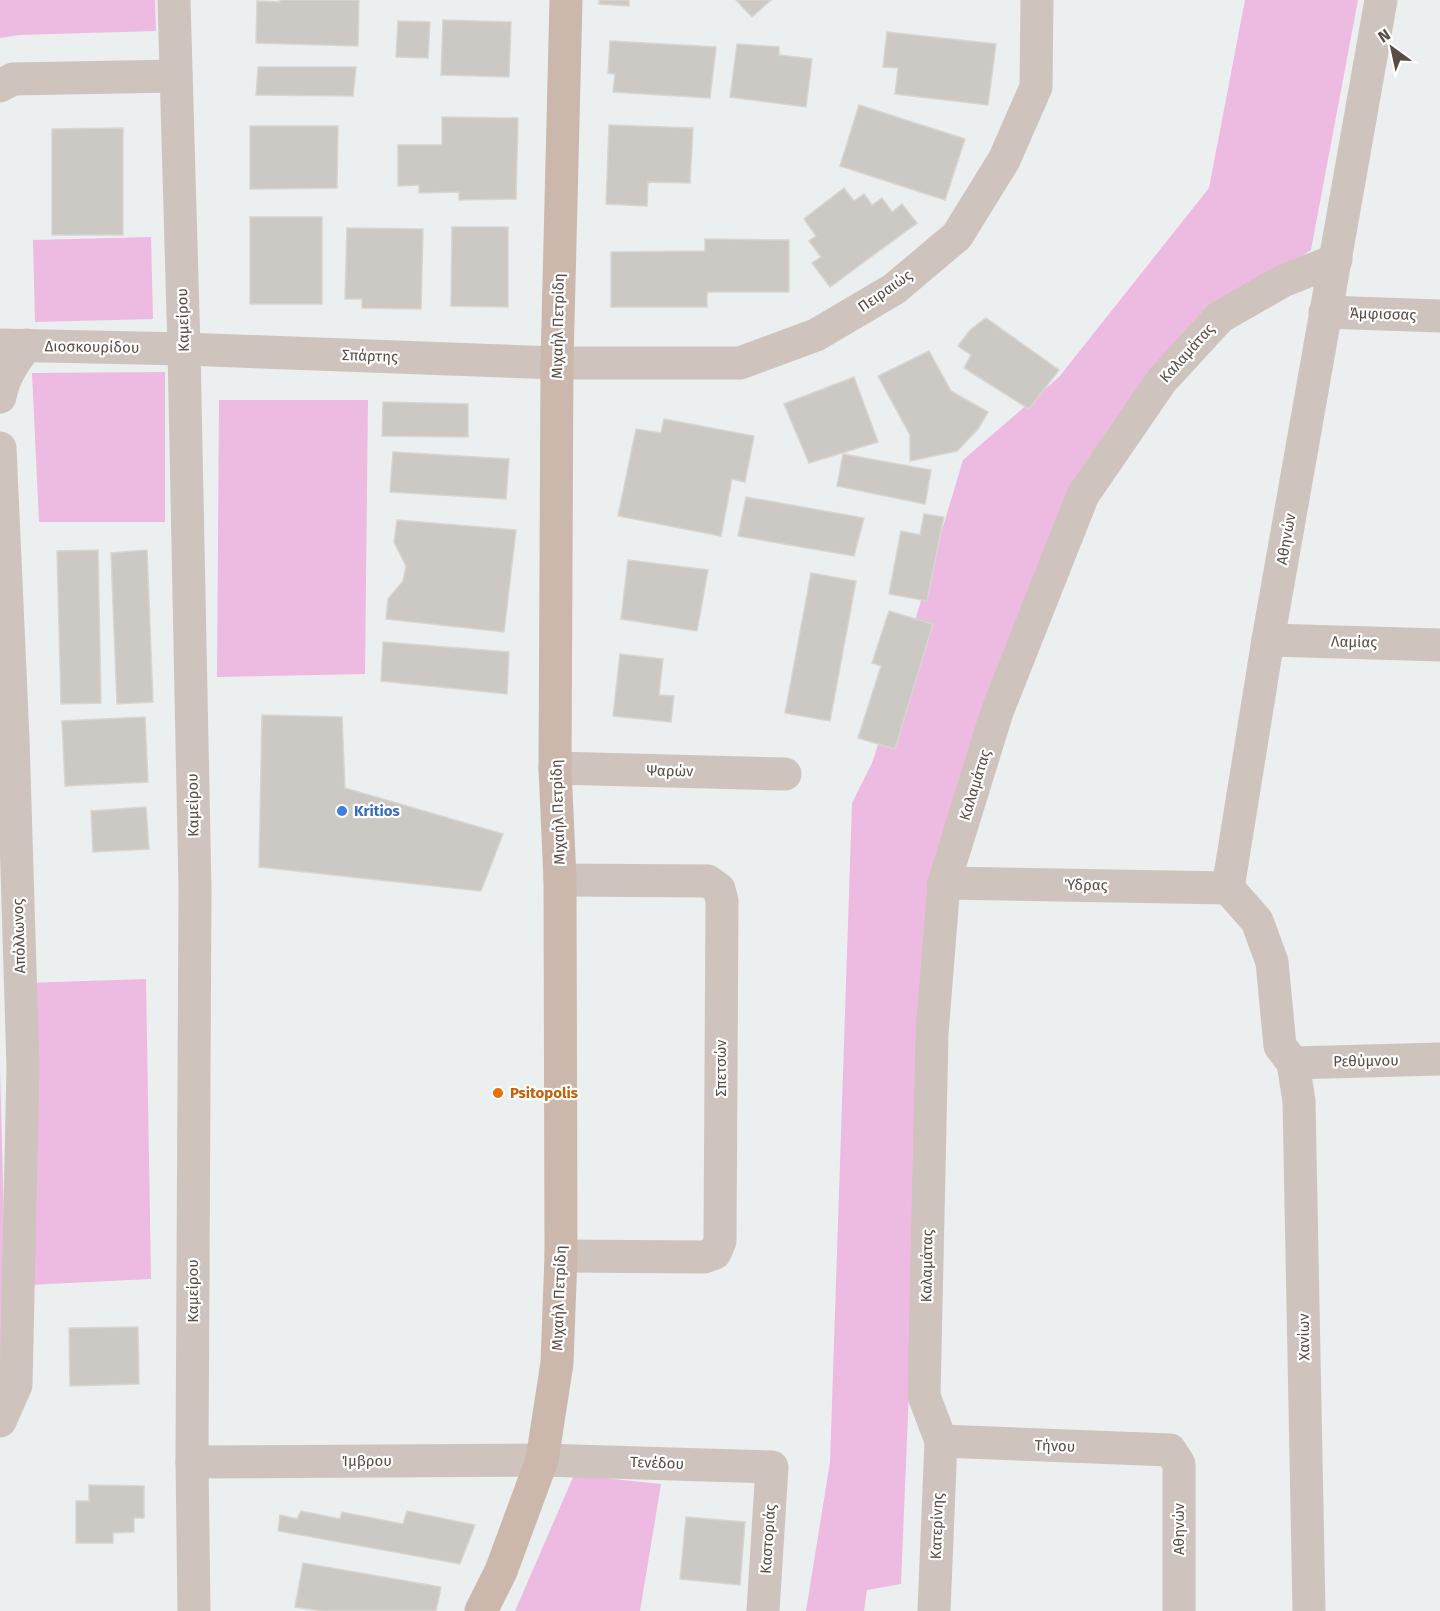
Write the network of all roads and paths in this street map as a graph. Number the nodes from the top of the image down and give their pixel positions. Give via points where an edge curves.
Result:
1 (174, 0) edge
2 (566, 0) edge
3 (1037, 0) edge
4 (1381, 0) edge
5 (176, 76) junction
6 (0, 86) edge
7 (1336, 260) junction
8 (1325, 312) junction
9 (1440, 316) edge
10 (14, 345) edge
11 (184, 349) junction
12 (557, 363) junction
13 (0, 397) edge
14 (0, 448) edge
15 (1268, 640) junction
16 (1440, 645) edge
17 (555, 768) junction
18 (785, 774) dead end
19 (560, 879) junction
20 (944, 883) junction
21 (1228, 888) junction
22 (1440, 1059) edge
23 (1293, 1063) junction
24 (561, 1256) junction
25 (0, 1421) edge
26 (941, 1441) junction
27 (1170, 1450) joint
28 (542, 1460) junction
29 (192, 1462) junction
30 (772, 1467) joint
31 (194, 1611) edge
32 (481, 1611) edge
33 (763, 1611) edge
34 (934, 1611) edge
35 (1179, 1611) edge
36 (1309, 1611) edge

1 - 5 street, Καμείρου
2 - 12 main road, Μιχαήλ Πετρίδη
3 - 12 street, Πειραιώς via 1036,87 1004,160 957,236 894,289 816,335 740,363
4 - 7 street, Αθηνών
5 - 6 street via 13,80
5 - 11 street, Καμείρου
7 - 8 street, Αθηνών
7 - 20 street, Καλαμάτας via 1283,281 1220,317 1162,380 1083,495 998,712
8 - 9 street, Άμφισσας
8 - 15 street, Αθηνών
10 - 11 street, Διοσκουρίδου
10 - 13 street via 13,362
11 - 12 street, Σπάρτης
11 - 29 street, Καμείρου via 195,889
12 - 17 main road, Μιχαήλ Πετρίδη
14 - 25 street, Απόλλωνος via 23,1068 16,1385
15 - 16 street, Λαμίας
15 - 21 street, Αθηνών
17 - 18 street, Ψαρών
17 - 19 main road, Μιχαήλ Πετρίδη
19 - 24 main road, Μιχαήλ Πετρίδη
19 - 24 street, Σπετσών via 708,881 719,889 722,901 720,1241 715,1253 704,1257
20 - 21 street, Ύδρας
20 - 26 street, Καλαμάτας via 932,1034 924,1396
21 - 23 street via 1257,921 1272,962 1280,1046
22 - 23 street, Ρεθύμνου
23 - 36 street, Χανίων via 1299,1101
24 - 28 main road, Μιχαήλ Πετρίδη via 557,1363
26 - 27 street, Τήνου
26 - 34 street, Κατερίνης
27 - 35 street, Αθηνών via 1179,1464
28 - 29 street, Ίμβρου
28 - 30 street, Τενέδου
28 - 32 main road, Μιχαήλ Πετρίδη via 501,1571
29 - 31 street, Καμείρου
30 - 33 street, Καστοριάς

